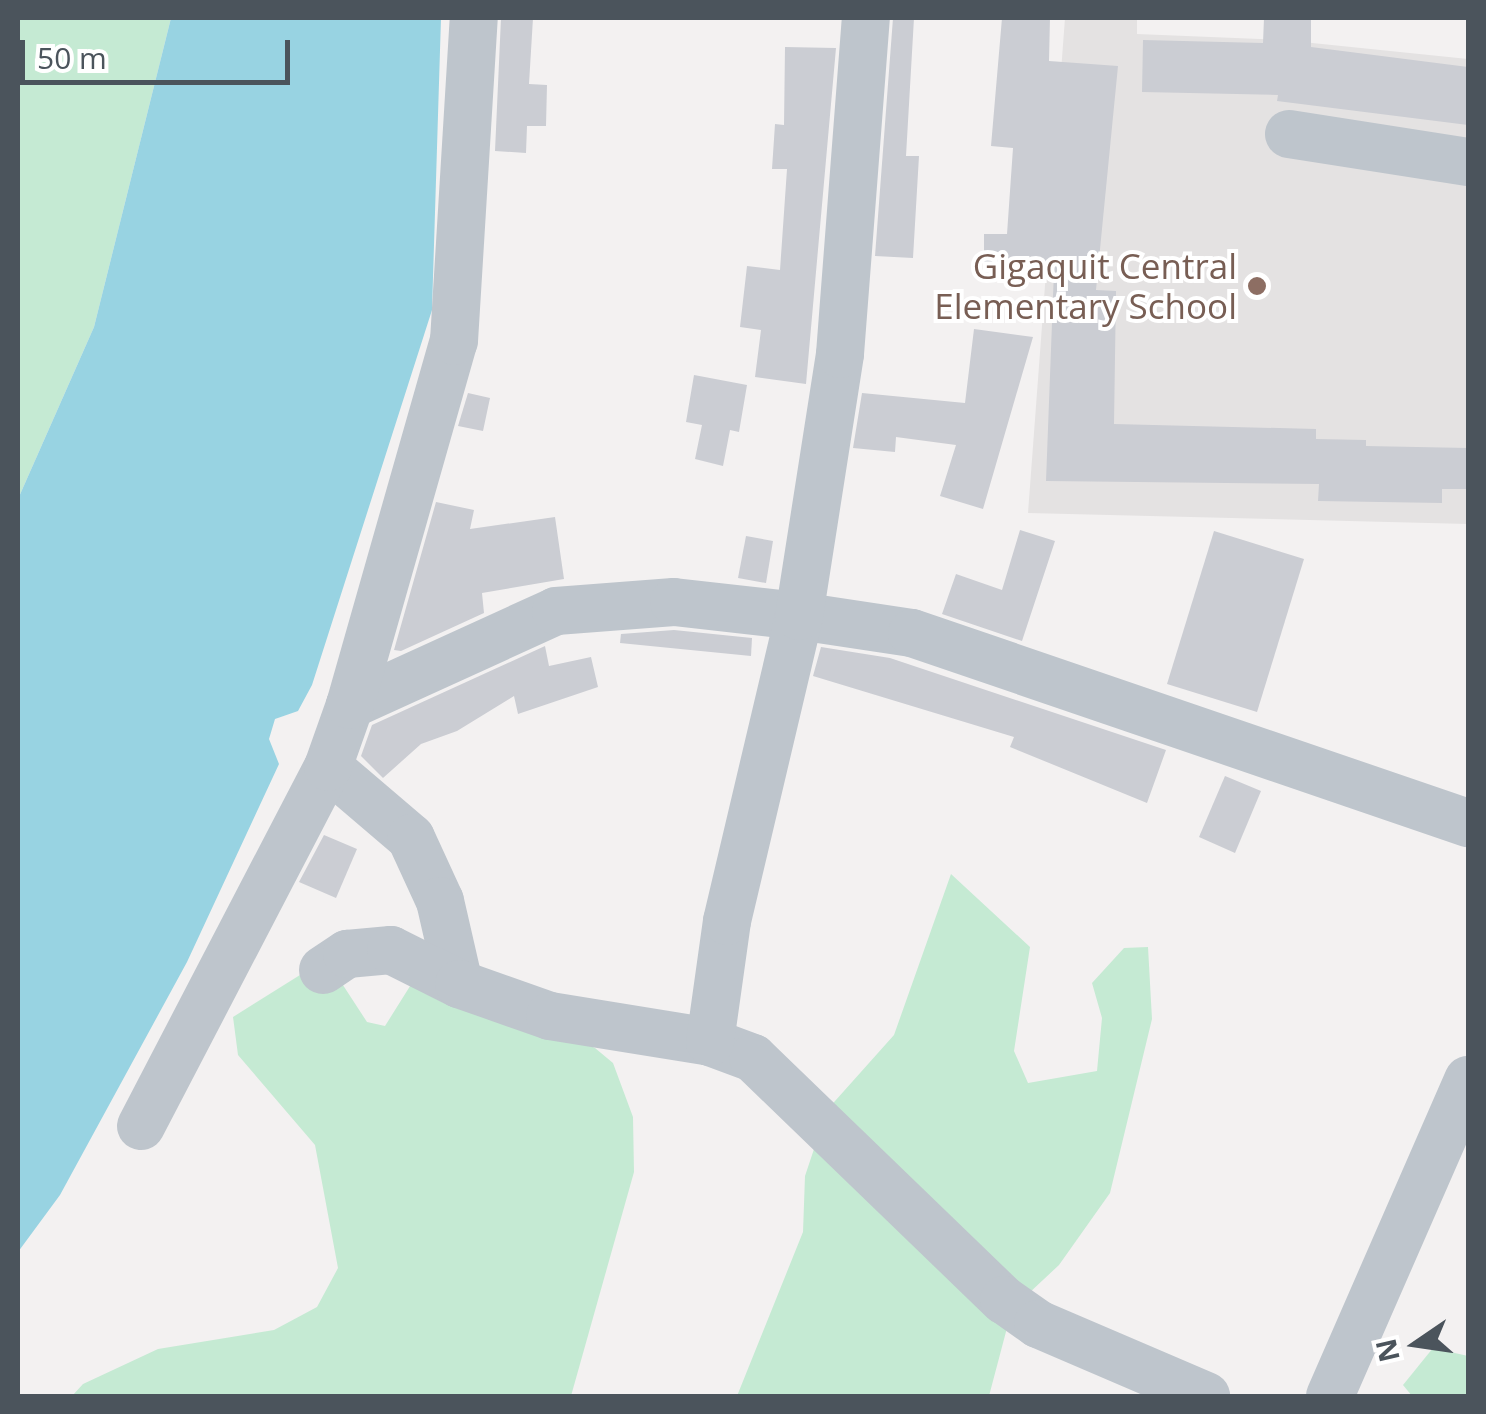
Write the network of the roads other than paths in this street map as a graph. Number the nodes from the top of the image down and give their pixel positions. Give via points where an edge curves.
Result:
1 (474, 18) edge
2 (866, 18) edge
3 (1289, 134) dead end
4 (1468, 162) edge
5 (799, 616) junction
6 (350, 705) junction
7 (328, 766) junction
8 (1468, 823) edge
9 (323, 970) dead end
10 (459, 984) junction
11 (710, 1042) junction
12 (1468, 1080) edge
13 (141, 1126) dead end
14 (1206, 1396) edge
15 (1330, 1396) edge

1 - 6 street via 448,360
2 - 5 street via 852,258
3 - 4 street
5 - 6 street via 674,602 556,611
5 - 8 street via 912,633
5 - 11 street via 727,922
6 - 7 street
7 - 10 street via 411,838 440,902
7 - 13 street
9 - 10 street via 347,954 392,950
10 - 11 street via 550,1016
11 - 14 street via 753,1058 805,1102 1015,1308
12 - 15 street

